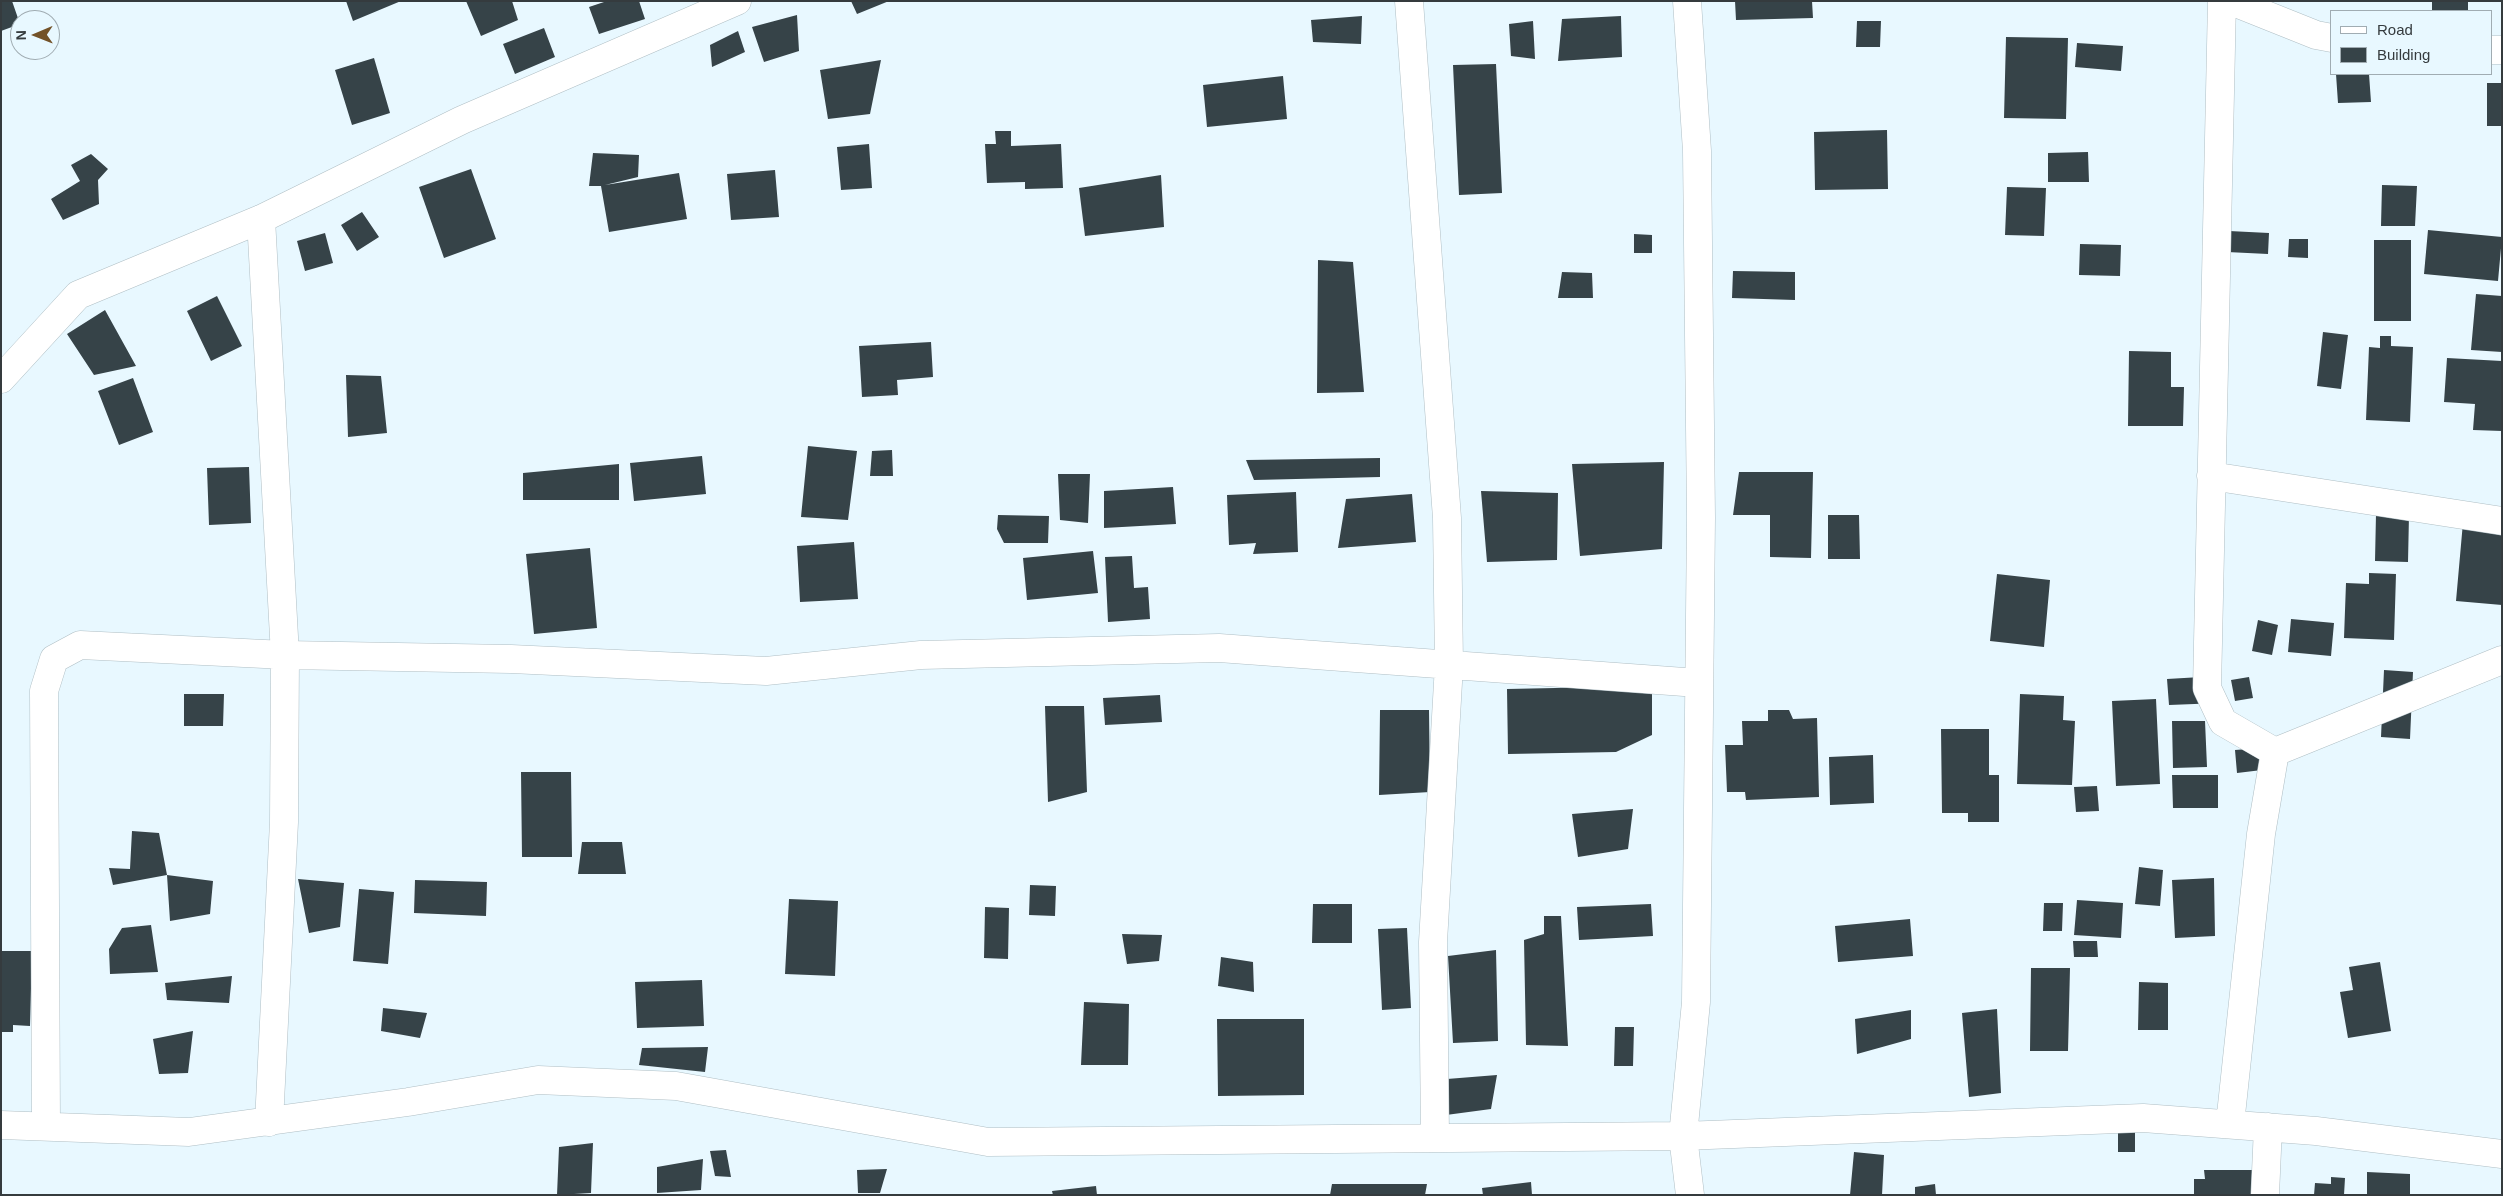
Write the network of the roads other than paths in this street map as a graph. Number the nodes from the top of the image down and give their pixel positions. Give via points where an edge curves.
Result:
1 (737, 1) edge
2 (1409, 1) edge
3 (1687, 1) edge
4 (2222, 1) edge
5 (2231, 1) edge
6 (2330, 38) edge
7 (261, 219) junction
8 (1, 379) edge
9 (2211, 476) junction
10 (2502, 521) edge
11 (285, 655) junction
12 (2502, 660) edge
13 (1449, 665) junction
14 (1698, 682) junction
15 (2275, 752) junction
16 (269, 1122) junction
17 (2230, 1124) junction
18 (1, 1125) edge
19 (46, 1126) junction
20 (2268, 1127) junction
21 (1683, 1136) junction
22 (1436, 1137) junction
23 (2502, 1154) edge
24 (1690, 1195) edge
25 (2265, 1195) edge

1 - 7 street via 462,120
2 - 13 street via 1447,518
3 - 14 street via 1697,151 1701,518
4 - 9 street
5 - 6 street
7 - 8 street via 78,295
7 - 11 street
9 - 10 street
9 - 15 street via 2207,688 2223,722
11 - 13 street via 511,659 766,671 921,655 1219,648
11 - 16 street via 284,822
11 - 19 street via 80,644 54,659 44,690
12 - 15 street
13 - 14 street
13 - 22 street via 1433,942
14 - 21 street via 1696,1002
15 - 17 street via 2261,834
16 - 19 street via 189,1132
16 - 22 street via 538,1080 676,1086 988,1142
17 - 20 street
17 - 21 street via 2143,1118
18 - 19 street
20 - 23 street via 2316,1130
20 - 25 street
21 - 22 street
21 - 24 street

